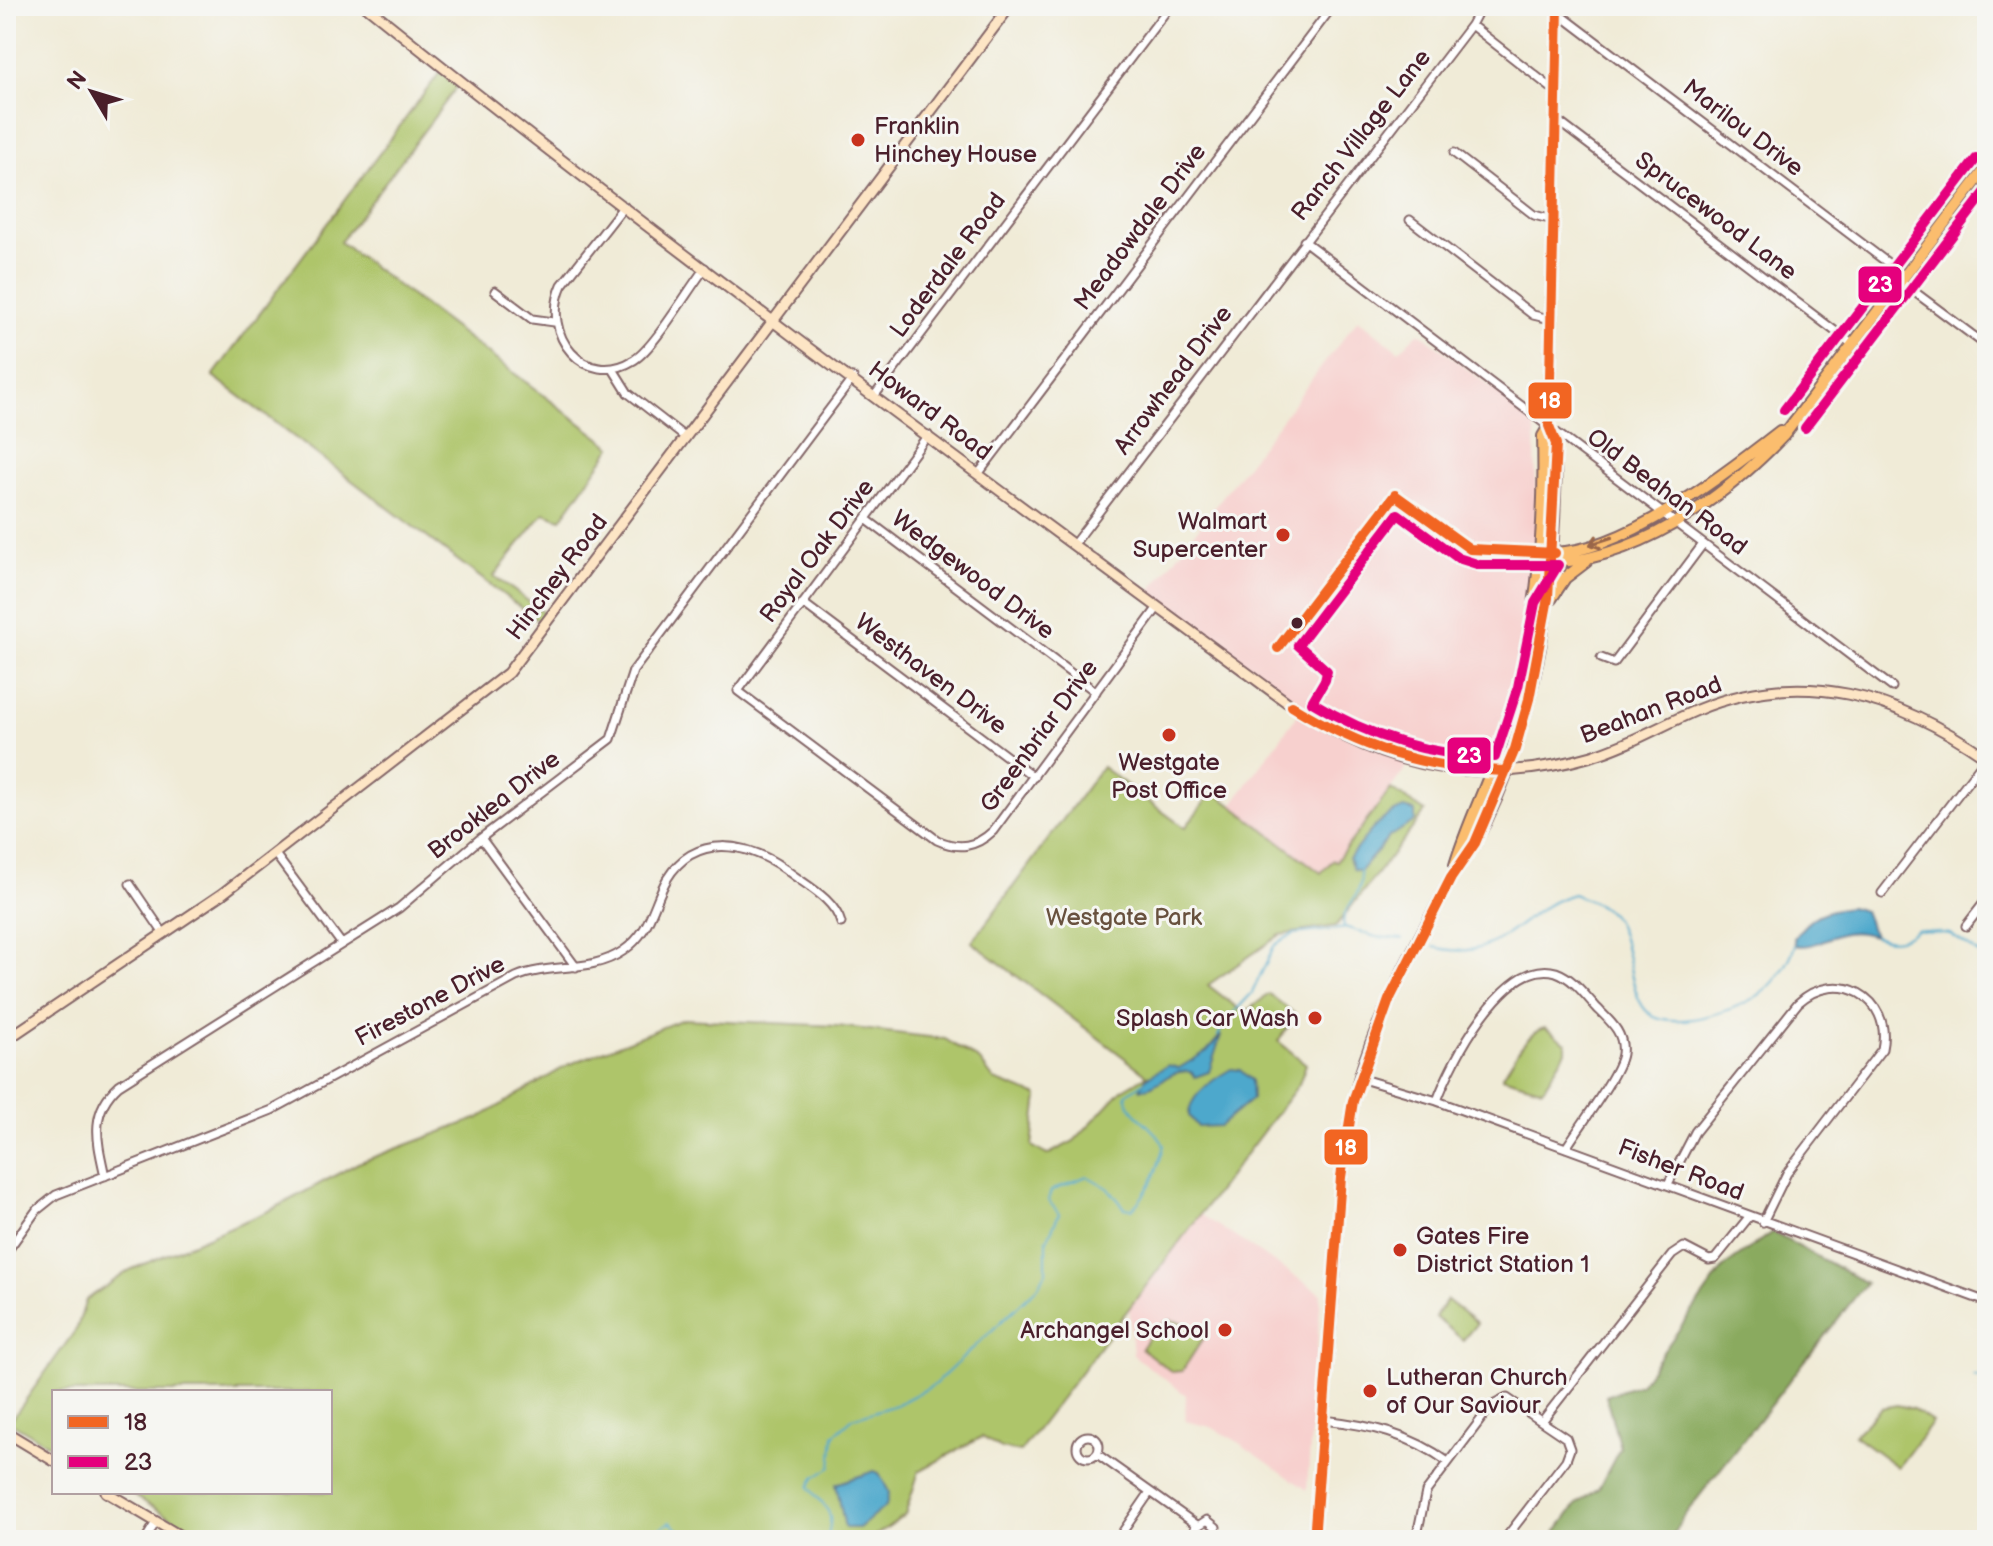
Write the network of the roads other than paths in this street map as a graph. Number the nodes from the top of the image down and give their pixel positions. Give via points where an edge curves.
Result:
1 (366, 6) edge
2 (1010, 6) edge
3 (1170, 6) edge
4 (1333, 6) edge
5 (1481, 6) edge
6 (1558, 9) edge
7 (1471, 25) junction
8 (1555, 91) junction
9 (1555, 119) junction
10 (1454, 153) dead end
11 (1987, 167) edge
12 (624, 206) junction
13 (1410, 220) dead end
14 (1553, 220) junction
15 (1304, 241) junction
16 (705, 268) junction
17 (1902, 279) junction
18 (495, 291) dead end
19 (774, 319) junction
20 (1550, 319) junction
21 (554, 322) junction
22 (1852, 344) junction
23 (1987, 346) edge
24 (613, 369) junction
25 (853, 378) junction
26 (875, 395) junction
27 (1794, 420) junction
28 (1549, 426) junction
29 (928, 435) junction
30 (686, 438) junction
31 (979, 473) junction
32 (1666, 512) junction
33 (866, 519) junction
34 (1678, 521) junction
35 (1074, 544) junction
36 (1703, 544) junction
37 (1594, 556) junction
38 (1540, 558) junction
39 (1554, 558) junction
40 (803, 603) junction
41 (1158, 607) junction
42 (1546, 608) junction
43 (1601, 658) dead end
44 (1892, 687) dead end
45 (738, 691) joint
46 (1096, 692) junction
47 (1987, 758) edge
48 (1492, 771) junction
49 (1505, 771) junction
50 (1034, 777) junction
51 (481, 838) junction
52 (275, 854) junction
53 (1453, 875) junction
54 (130, 884) dead end
55 (1882, 893) dead end
56 (1987, 899) edge
57 (841, 923) dead end
58 (1966, 926) dead end
59 (164, 934) junction
60 (341, 943) junction
61 (576, 967) junction
62 (6, 1040) edge
63 (1359, 1078) junction
64 (1437, 1101) junction
65 (1566, 1148) junction
66 (105, 1176) junction
67 (1668, 1184) junction
68 (1749, 1217) junction
69 (1763, 1222) junction
70 (6, 1253) edge
71 (1987, 1302) edge
72 (1323, 1420) junction
73 (1543, 1420) junction
74 (6, 1432) edge
75 (1097, 1454) dead end
76 (52, 1460) edge
77 (1448, 1462) junction
78 (1150, 1492) junction
79 (109, 1494) edge
80 (156, 1522) junction
81 (1197, 1525) junction
82 (145, 1540) edge
83 (187, 1540) edge
84 (1117, 1540) edge
85 (1199, 1540) edge
86 (1212, 1540) edge
87 (1314, 1540) edge
88 (1416, 1540) edge
89 (1504, 1540) edge

1 - 12 street, Howard Road
2 - 19 street, Hinchey Road
3 - 26 street, Loderdale Road
4 - 31 street, Meadowdale Drive
5 - 7 street
6 - 8 main road
6 - 17 street, Marilou Drive
7 - 8 street
7 - 15 street, Ranch Village Lane
8 - 9 main road
9 - 14 main road
9 - 22 street, Sprucewood Lane
10 - 14 street via 1534,215
11 - 17 main road
12 - 16 street, Howard Road
12 - 21 street via 562,285
13 - 20 street via 1533,315
14 - 20 main road
15 - 28 street, Old Beahan Road
15 - 35 street, Arrowhead Drive
16 - 19 street, Howard Road
16 - 24 street via 647,350
17 - 22 main road
17 - 23 street, Marilou Drive
18 - 21 street via 532,319
19 - 25 street, Howard Road
19 - 30 street, Hinchey Road
20 - 28 main road
21 - 24 street via 579,359
22 - 27 main road
24 - 30 street via 628,393
25 - 26 street, Howard Road
25 - 51 street, Brooklea Drive via 633,671 611,739
26 - 29 street, Howard Road
27 - 32 main road via 1712,485
27 - 34 main road via 1762,458
28 - 32 street, Old Beahan Road
28 - 38 main road via 1543,436
28 - 39 main road via 1556,444
29 - 31 street, Howard Road
29 - 33 street, Royal Oak Drive
30 - 52 street, Hinchey Road via 508,673
31 - 35 street, Howard Road
32 - 34 street, Old Beahan Road
32 -> 39 main road
33 - 40 street, Royal Oak Drive
33 - 46 street, Wedgewood Drive
34 - 36 street, Old Beahan Road
34 - 37 main road
35 - 41 street, Howard Road
36 - 43 street via 1614,663
36 - 44 street, Old Beahan Road
37 - 39 main road
37 - 42 main road via 1565,578
38 - 39 main road
38 - 48 main road via 1526,657
39 - 42 main road
40 - 45 street, Royal Oak Drive
40 - 50 street, Westhaven Drive
41 - 46 street, Greenbriar Drive
41 - 48 street, Howard Road via 1343,738 1417,765
42 - 49 main road via 1533,681
45 - 50 street, Greenbriar Drive via 950,846 961,848 985,839
46 - 50 street, Greenbriar Drive
47 - 49 street, Beahan Road via 1930,721 1893,705 1833,691 1801,690 1736,697 1591,756
47 - 55 street
48 - 49 street, Howard Road
48 - 53 main road
49 - 53 main road via 1474,845
51 - 60 street, Brooklea Drive via 399,908
51 - 61 street
52 - 59 street, Hinchey Road
52 - 60 street
53 - 63 main road via 1376,1028
54 - 59 street
56 - 58 street
57 - 61 street, Firestone Drive via 837,908 765,857 733,846 707,847 673,871 649,925 636,940 616,955
59 - 62 street, Hinchey Road
60 - 66 street, Brooklea Drive via 108,1095 97,1120
61 - 66 street, Firestone Drive via 516,977 272,1110
63 - 64 street, Fisher Road
63 - 72 main road via 1339,1203
64 - 65 street, Fisher Road
64 - 65 street via 1450,1066 1510,984 1531,972 1558,973 1614,1024 1623,1046 1616,1068
65 - 67 street, Fisher Road
66 - 70 street, Firestone Drive via 45,1202
67 - 68 street, Fisher Road
67 - 69 street via 1695,1132 1798,1003 1818,989 1846,986 1861,993 1880,1014 1882,1049 1787,1173
68 - 69 street, Fisher Road
68 - 73 street via 1715,1259 1684,1247 1672,1255
69 - 71 street, Fisher Road
72 - 77 street via 1400,1436
72 - 87 main road
73 - 77 street via 1512,1398 1500,1399
73 - 89 street via 1566,1438 1569,1455
74 - 76 street
75 - 78 street
77 - 88 street via 1426,1492
78 - 81 street
78 - 84 street
79 - 80 street
80 - 82 street
80 - 83 street
81 - 85 street
81 - 86 street via 1212,1522

